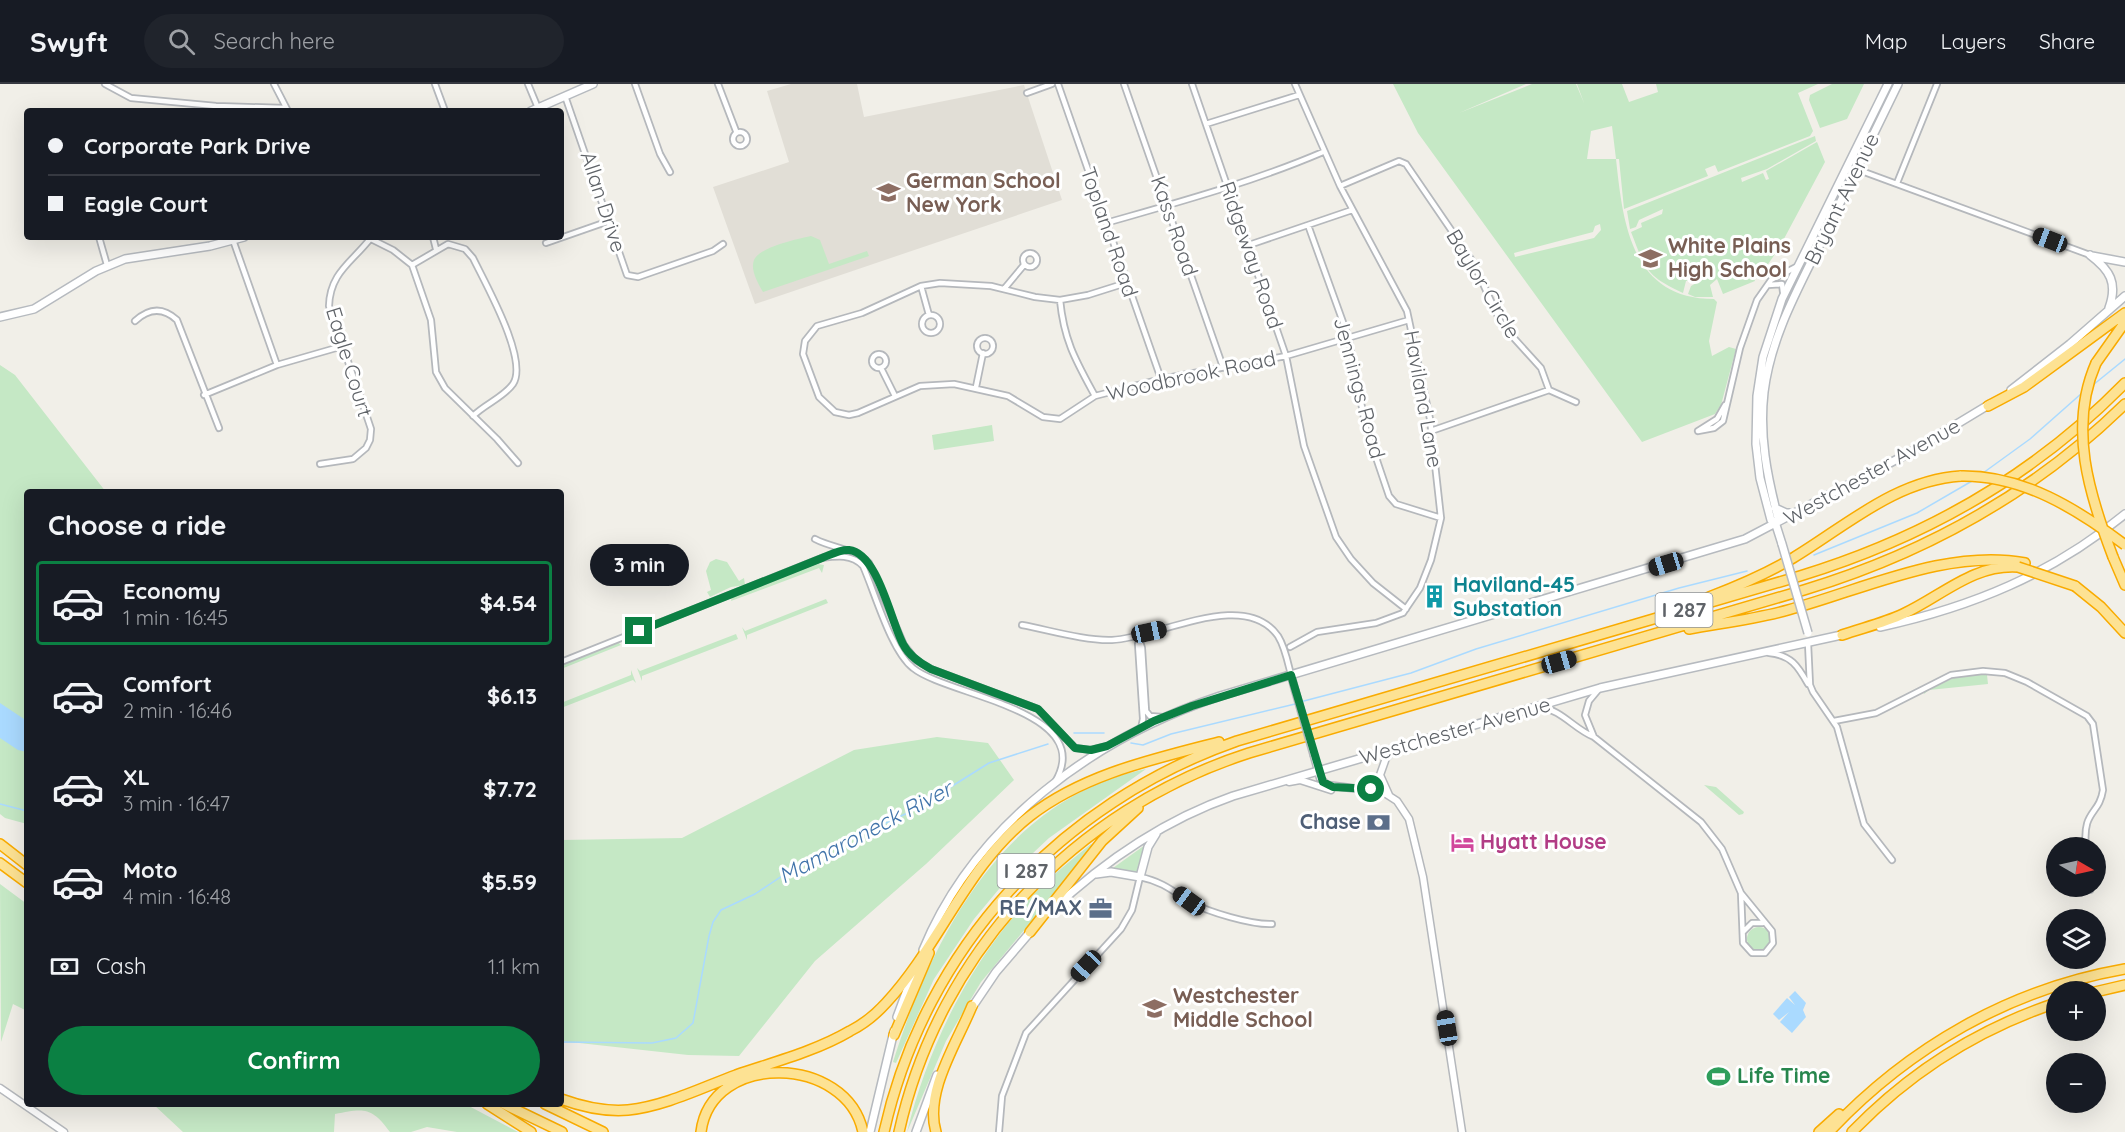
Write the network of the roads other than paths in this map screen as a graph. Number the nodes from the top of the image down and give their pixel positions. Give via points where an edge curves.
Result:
1 (105, 84) edge
2 (274, 84) edge
3 (435, 84) edge
4 (528, 84) edge
5 (593, 84) edge
6 (635, 84) edge
7 (718, 84) edge
8 (1052, 84) edge
9 (1058, 84) edge
10 (1124, 84) edge
11 (1192, 84) edge
12 (1295, 84) edge
13 (1887, 84) edge
14 (1898, 84) edge
15 (1937, 84) edge
16 (1027, 93) dead end
17 (1299, 95) junction
18 (565, 96) junction
19 (263, 108) edge
20 (286, 108) edge
21 (444, 108) edge
22 (534, 108) edge
23 (538, 108) edge
24 (1206, 124) junction
25 (736, 131) dead end
26 (1323, 152) junction
27 (1848, 165) junction
28 (1857, 169) junction
29 (670, 172) dead end
30 (1897, 183) junction
31 (1228, 186) junction
32 (1340, 186) junction
33 (1167, 206) junction
34 (1352, 210) junction
35 (609, 221) junction
36 (1106, 224) junction
37 (1308, 225) junction
38 (564, 237) edge
39 (100, 240) edge
40 (232, 240) joint
41 (367, 240) edge
42 (373, 240) edge
43 (434, 240) edge
44 (555, 240) edge
45 (546, 243) dead end
46 (723, 244) dead end
47 (1249, 245) junction
48 (436, 249) junction
49 (2090, 255) junction
50 (2125, 262) edge
51 (1798, 264) junction
52 (412, 265) junction
53 (1024, 265) dead end
54 (107, 266) junction
55 (1126, 283) junction
56 (1768, 285) junction
57 (921, 286) junction
58 (1004, 289) junction
59 (2125, 296) edge
60 (1782, 299) junction
61 (1060, 300) junction
62 (2108, 311) junction
63 (2125, 313) edge
64 (929, 315) junction
65 (0, 317) edge
66 (1409, 320) junction
67 (135, 321) dead end
68 (2125, 322) edge
69 (1348, 339) junction
70 (343, 346) junction
71 (983, 353) dead end
72 (1286, 356) junction
73 (278, 365) junction
74 (881, 368) dead end
75 (1223, 368) junction
76 (1161, 379) junction
77 (2125, 383) edge
78 (976, 387) junction
79 (1549, 390) junction
80 (204, 395) junction
81 (894, 396) junction
82 (1095, 396) junction
83 (1576, 402) dead end
84 (2125, 404) edge
85 (1725, 405) junction
86 (1988, 406) junction
87 (473, 416) junction
88 (219, 428) dead end
89 (1431, 431) junction
90 (518, 463) dead end
91 (320, 464) dead end
92 (1775, 508) junction
93 (1797, 513) junction
94 (2125, 514) edge
95 (1441, 518) junction
96 (1776, 525) junction
97 (815, 539) dead end
98 (2125, 545) edge
99 (843, 550) junction
100 (822, 558) junction
101 (2021, 565) junction
102 (2125, 585) edge
103 (1406, 609) junction
104 (1647, 621) junction
105 (1022, 625) dead end
106 (2125, 633) edge
107 (1138, 635) junction
108 (1842, 635) junction
109 (1648, 636) junction
110 (1808, 643) junction
111 (1290, 647) dead end
112 (1760, 652) junction
113 (564, 661) edge
114 (1291, 675) junction
115 (1600, 688) junction
116 (1813, 693) junction
117 (1537, 707) junction
118 (1163, 717) junction
119 (1834, 721) junction
120 (1285, 727) junction
121 (1141, 728) junction
122 (1594, 737) junction
123 (1107, 746) junction
124 (1398, 747) junction
125 (1318, 770) junction
126 (1054, 783) junction
127 (1166, 787) junction
128 (1349, 788) junction
129 (1254, 789) junction
130 (1390, 795) junction
131 (1160, 830) junction
132 (2086, 837) edge
133 (0, 844) edge
134 (1892, 861) dead end
135 (0, 863) edge
136 (24, 863) edge
137 (1091, 876) junction
138 (1140, 877) junction
139 (24, 881) edge
140 (1741, 893) junction
141 (943, 923) junction
142 (1272, 924) dead end
143 (1766, 924) junction
144 (1030, 932) junction
145 (1743, 932) junction
146 (919, 959) junction
147 (2125, 969) edge
148 (2125, 985) edge
149 (2106, 989) edge
150 (972, 1006) junction
151 (2046, 1007) edge
152 (894, 1035) junction
153 (1884, 1080) junction
154 (1902, 1086) junction
155 (0, 1088) edge
156 (564, 1101) edge
157 (24, 1107) edge
158 (24, 1107) edge
159 (492, 1107) edge
160 (510, 1107) edge
161 (551, 1107) edge
162 (54, 1130) edge
163 (64, 1132) edge
164 (531, 1132) edge
165 (562, 1132) edge
166 (603, 1132) edge
167 (701, 1132) edge
168 (862, 1132) edge
169 (870, 1132) edge
170 (884, 1132) edge
171 (898, 1132) edge
172 (916, 1132) edge
173 (936, 1132) edge
174 (999, 1132) edge
175 (1462, 1132) edge
176 (1819, 1132) edge
177 (1829, 1132) edge
178 (1852, 1132) edge
179 (1859, 1132) edge

1 - 19 street via 131,98
2 - 20 street
3 - 21 street
4 - 22 street
5 - 18 main road
6 - 29 street
7 - 25 street
8 - 16 street
9 - 36 street, Topland Road
10 - 33 street, Kass Road
11 - 24 street, Ridgeway Road
12 - 17 street, Haviland Lane
13 - 27 main road, Bryant Avenue
14 - 28 main road, Bryant Avenue
15 - 30 street
17 - 24 street
17 - 26 street, Haviland Lane
18 - 23 main road
18 - 35 street, Allan Drive
24 - 31 street, Ridgeway Road
26 - 31 street
26 - 32 street, Haviland Lane
27 - 28 street
27 - 51 main road, Bryant Avenue
28 - 30 street
28 - 92 main road, Bryant Avenue via 1790,304 1770,361 1764,391 1763,435
30 - 49 street
31 - 33 street
31 - 47 street, Ridgeway Road
32 - 34 street, Haviland Lane
32 - 79 street, Baylor Circle via 1399,161 1406,164 1473,262 1502,325 1538,362
33 - 36 street
33 - 75 street, Kass Road
34 - 37 street
34 - 66 street, Haviland Lane via 1402,298
35 - 38 street
35 - 46 street, Allan Drive via 627,275 638,276 713,251
36 - 55 street, Topland Road
37 - 47 street
37 - 69 street, Jennings Road
39 - 54 street
40 - 54 main road via 144,255
40 - 73 street
41 - 70 street, Eagle Court via 335,277 330,290 329,306
42 - 52 street
43 - 48 street
44 - 45 street
47 - 72 street, Ridgeway Road
48 - 52 street
48 - 87 street via 448,244 465,249 473,258 517,360 512,386
49 - 50 main road
49 - 62 main road via 2113,280 2114,293
51 - 56 street
51 - 60 main road, Bryant Avenue
52 - 87 street via 430,320 436,372 445,388
53 - 58 street
54 - 65 main road via 34,309
55 - 61 street, Woodbrook Road
55 - 76 street, Topland Road
56 - 60 street via 1783,285
56 - 85 street via 1749,321
57 - 58 street, Woodbrook Road via 956,283
57 - 64 street
57 - 81 street, Woodbrook Road via 861,313 817,326 805,341 803,354 819,397 828,408 849,415
58 - 61 street, Woodbrook Road
59 - 62 main road, Westchester Avenue
60 - 96 main road, Bryant Avenue via 1763,357 1755,426 1760,478 1771,520
61 - 82 street via 1068,345
62 - 86 main road, Westchester Avenue
63 - 86 highway via 2024,387
64 - 64 street via 922,320 922,326 927,333 934,333 939,330 940,320
66 - 69 street, Woodbrook Road
66 - 89 street, Haviland Lane
67 - 80 street via 156,310 168,312 177,320
68 - 102 highway, bridge via 2096,363 2084,399 2082,440 2091,491
69 - 72 street, Woodbrook Road
69 - 95 street, Jennings Road via 1366,428 1389,496 1396,504
70 - 73 street
70 - 91 street, Eagle Court via 370,429 370,440 353,459
71 - 78 street
72 - 75 street, Woodbrook Road
72 - 103 street, Ridgeway Road via 1304,446 1336,537 1373,583
73 - 80 street
74 - 81 street
75 - 76 street, Woodbrook Road
76 - 82 street, Woodbrook Road
77 - 104 highway, I 287 via 2030,466 1926,528 1841,563
78 - 81 street, Woodbrook Road via 920,386
78 - 82 street, Woodbrook Road via 1008,396 1043,417 1054,419 1065,418
79 - 83 street
79 - 89 street
80 - 88 street
84 - 109 highway, I 287 via 2034,481 1982,515 1926,544 1843,578
85 - 85 street via 1717,419 1698,430 1718,426 1725,417
86 - 93 main road, Westchester Avenue
87 - 90 street
89 - 95 street, Haviland Lane
92 - 93 main road
92 - 96 main road, Bryant Avenue
93 - 96 main road, Westchester Avenue
94 - 108 main road, Westchester Avenue via 2066,557 1992,595 1943,612
95 - 103 street, Haviland Lane via 1431,560
96 - 110 main road, Bryant Avenue, bridge
96 - 114 main road, Westchester Avenue via 1725,547
97 - 99 street
98 - 104 highway, bridge via 2082,516 2027,487 1996,477 1932,480 1900,492 1764,573
99 - 100 street
99 - 123 street via 859,553 869,563 904,645 916,660 1038,709 1075,748
100 - 113 street
100 - 126 street via 847,557 863,566 896,647 913,669 1024,712 1043,725 1063,753 1062,768
101 - 106 highway, bridge via 2075,586
101 - 108 highway via 1978,572 1901,615
101 - 109 highway via 1991,559 1949,564 1774,614
103 - 111 street via 1376,623 1317,632
104 - 120 highway, I 287
105 - 107 street via 1111,640
107 - 114 street via 1245,615 1278,636
107 - 118 street via 1146,711 1150,716
107 - 121 street
108 - 110 main road, Westchester Avenue
109 - 127 highway, I 287 via 1259,750
110 - 112 main road, Westchester Avenue
110 - 116 street, Bryant Avenue
112 - 115 main road, Westchester Avenue
112 - 116 street via 1779,654 1793,661
114 - 118 main road, Westchester Avenue
114 - 125 street, bridge
115 - 117 main road, Westchester Avenue
115 - 122 street via 1585,715
116 - 119 street, Bryant Avenue
117 - 122 street via 1559,713
117 - 124 main road, Westchester Avenue
118 - 121 main road, Westchester Avenue
119 - 132 street via 1876,713 1961,673 1995,672 2027,682 2079,711 2093,724 2103,790 2102,798 2086,820
119 - 134 street, Bryant Avenue via 1864,824
120 - 141 highway via 1125,769 1055,799 1022,822 993,852
120 - 170 highway, I 287 via 1208,752 1143,783 1075,828 1022,876 975,931 932,999 903,1065
121 - 123 main road, Westchester Avenue
122 - 140 street via 1701,822 1722,849
123 - 126 main road, Westchester Avenue
124 - 125 main road, Westchester Avenue
124 - 130 street via 1386,758 1380,775
125 - 128 street via 1327,785
125 - 129 main road, Westchester Avenue
126 - 146 main road via 1006,826 968,872 939,917
127 - 144 highway via 1115,828
127 - 171 highway, I 287 via 1122,812 1074,848 1030,888 997,926 937,1022
128 - 129 street via 1331,790 1300,780
128 - 130 street
129 - 131 main road, Westchester Avenue
130 - 175 street via 1409,819 1416,841
131 - 137 main road, Westchester Avenue
131 - 138 main road via 1148,847
133 - 136 highway
135 - 139 highway
137 - 138 main road via 1111,872
137 - 144 main road, Westchester Avenue
138 - 142 street via 1164,884 1209,910 1249,922
138 - 174 street via 1132,910 1121,929 1026,1033 1002,1096
140 - 143 street
140 - 145 street
141 - 146 highway
141 - 152 highway
143 - 145 street via 1752,923
143 - 145 street via 1774,939 1765,953 1748,951 1743,944
144 - 150 main road, Westchester Avenue
146 - 152 main road
146 - 156 highway via 877,1012 834,1039 641,1108 600,1109
147 - 153 highway via 2065,983 1997,1008 1943,1038
148 - 149 highway
150 - 172 main road, Westchester Avenue via 943,1061
150 - 173 highway via 936,1089 932,1112
151 - 154 highway via 1978,1036
152 - 169 main road
153 - 176 highway
153 - 177 highway
154 - 178 highway
154 - 179 highway
155 - 157 street
158 - 162 street
159 - 164 highway
160 - 165 highway
161 - 166 highway
162 - 163 street
167 - 168 highway via 710,1106 729,1087 756,1077 785,1073 810,1076 832,1087 852,1107

